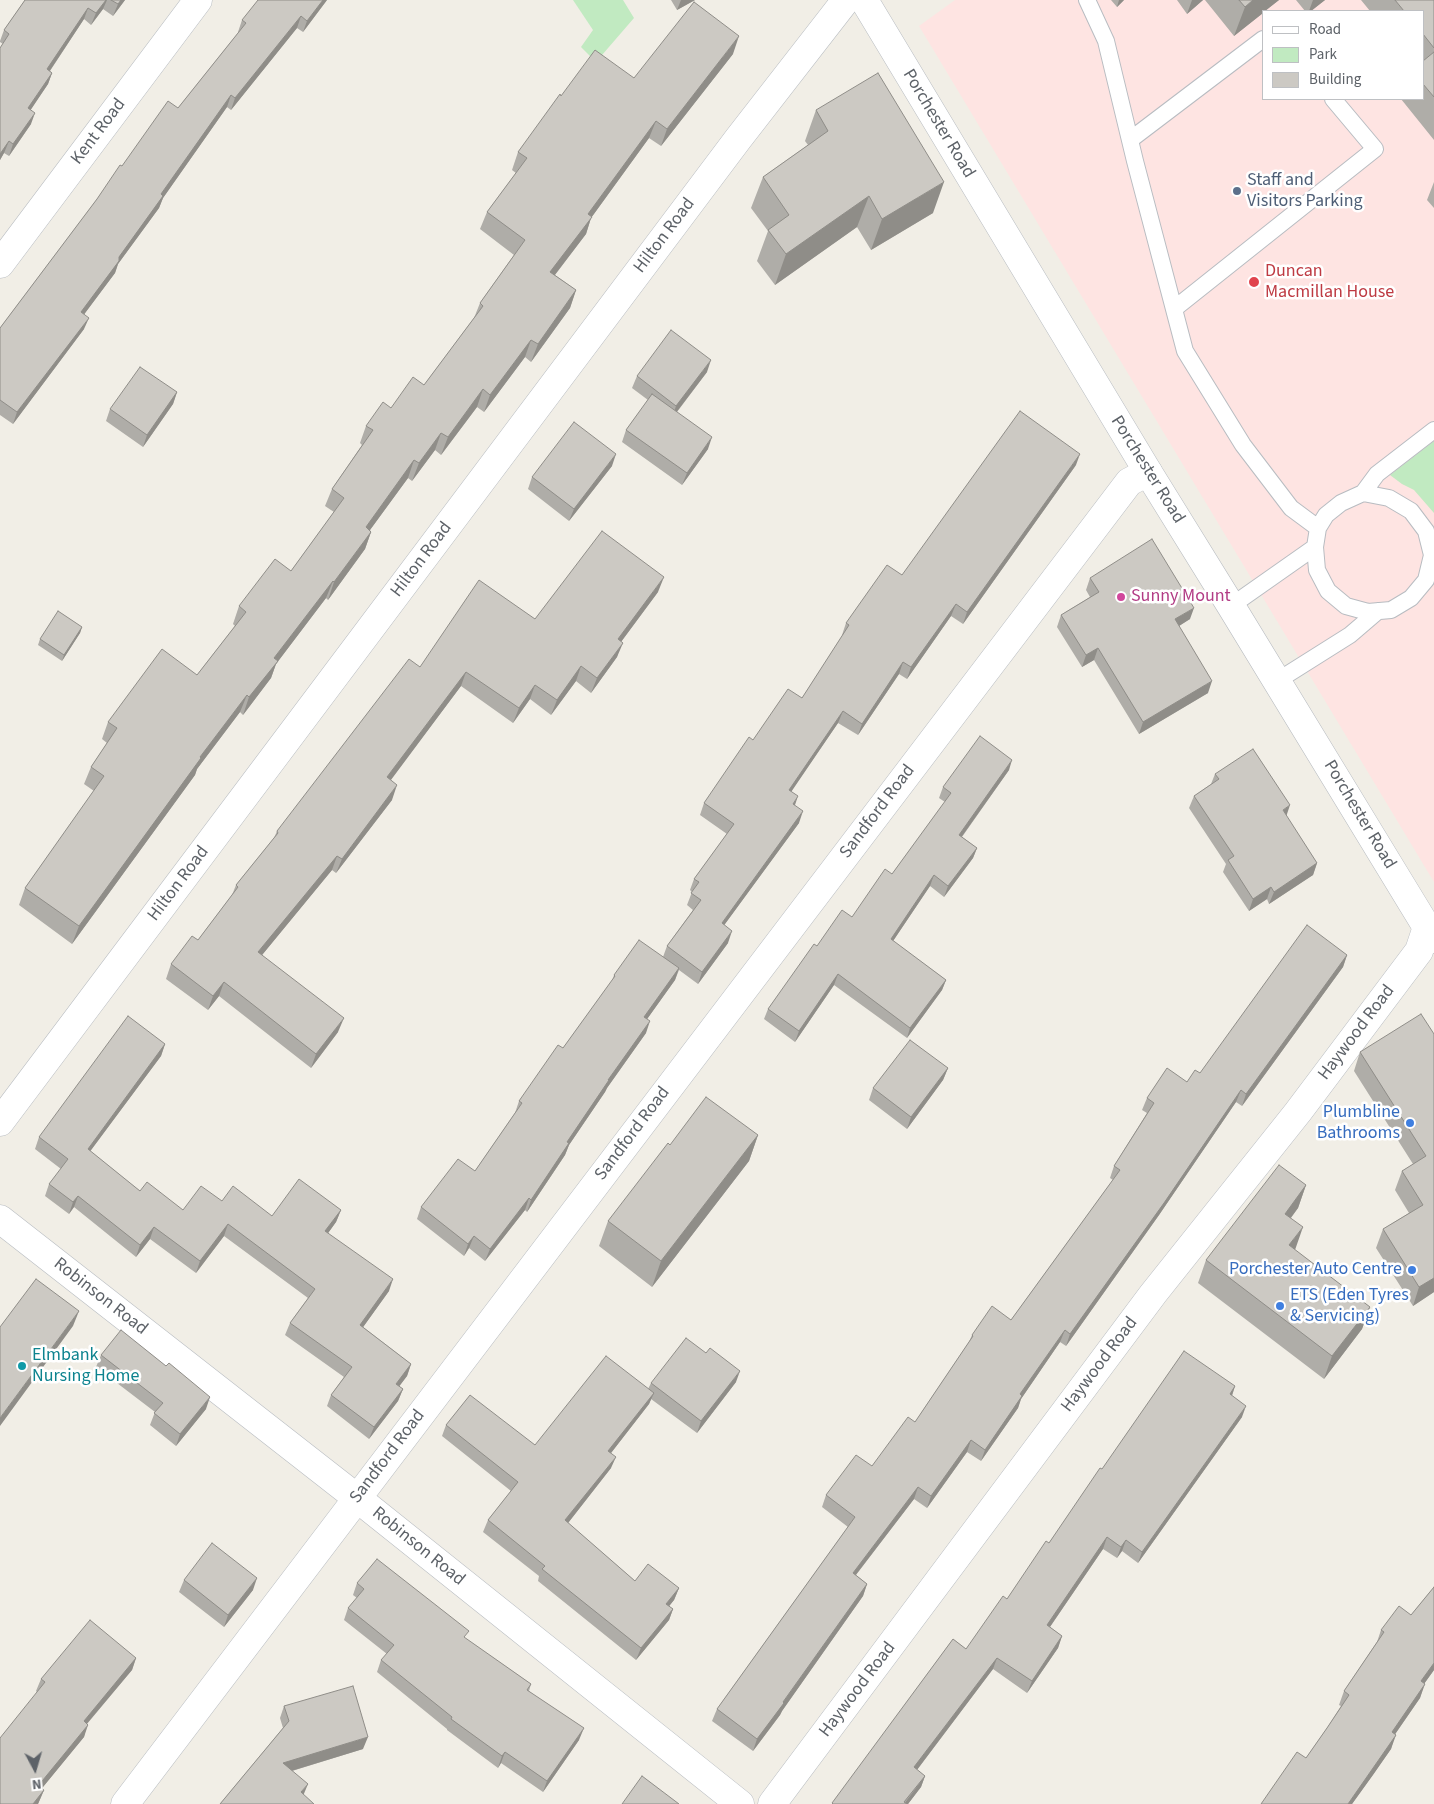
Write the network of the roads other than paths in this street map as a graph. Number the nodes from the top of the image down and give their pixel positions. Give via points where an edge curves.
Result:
1 (198, 0) edge
2 (846, 0) edge
3 (864, 0) edge
4 (1087, 0) edge
5 (1262, 40) edge
6 (1335, 100) edge
7 (1130, 140) junction
8 (0, 264) edge
9 (1174, 310) junction
10 (1434, 430) edge
11 (1148, 472) junction
12 (1363, 493) junction
13 (1318, 528) junction
14 (1315, 547) junction
15 (1431, 580) edge
16 (1232, 606) junction
17 (1378, 611) junction
18 (1277, 680) junction
19 (1431, 933) edge
20 (0, 1122) edge
21 (0, 1219) edge
22 (356, 1498) junction
23 (125, 1804) edge
24 (740, 1804) edge
25 (772, 1804) edge

1 - 8 street, Kent Road
2 - 20 street, Hilton Road via 738,139
3 - 11 street, Porchester Road
4 - 7 lane via 1106,41
5 - 7 lane
6 - 9 lane via 1375,149
7 - 9 lane
9 - 13 lane via 1185,350 1244,445 1291,508
10 - 12 lane via 1377,474
11 - 16 street, Porchester Road
11 - 22 street, Sandford Road via 1129,482
12 - 13 lane via 1341,503 1326,515
12 - 15 lane via 1389,498 1411,511 1426,531 1432,555
13 - 14 lane
14 - 16 lane
14 - 17 lane via 1317,570 1328,591 1346,606 1368,612
15 - 17 lane via 1412,598 1391,610
16 - 18 street, Porchester Road
17 - 18 lane via 1350,634
18 - 19 street, Porchester Road
19 - 25 street, Haywood Road via 1298,1112 1154,1294
21 - 22 street, Robinson Road
22 - 23 street, Sandford Road
22 - 24 street, Robinson Road

